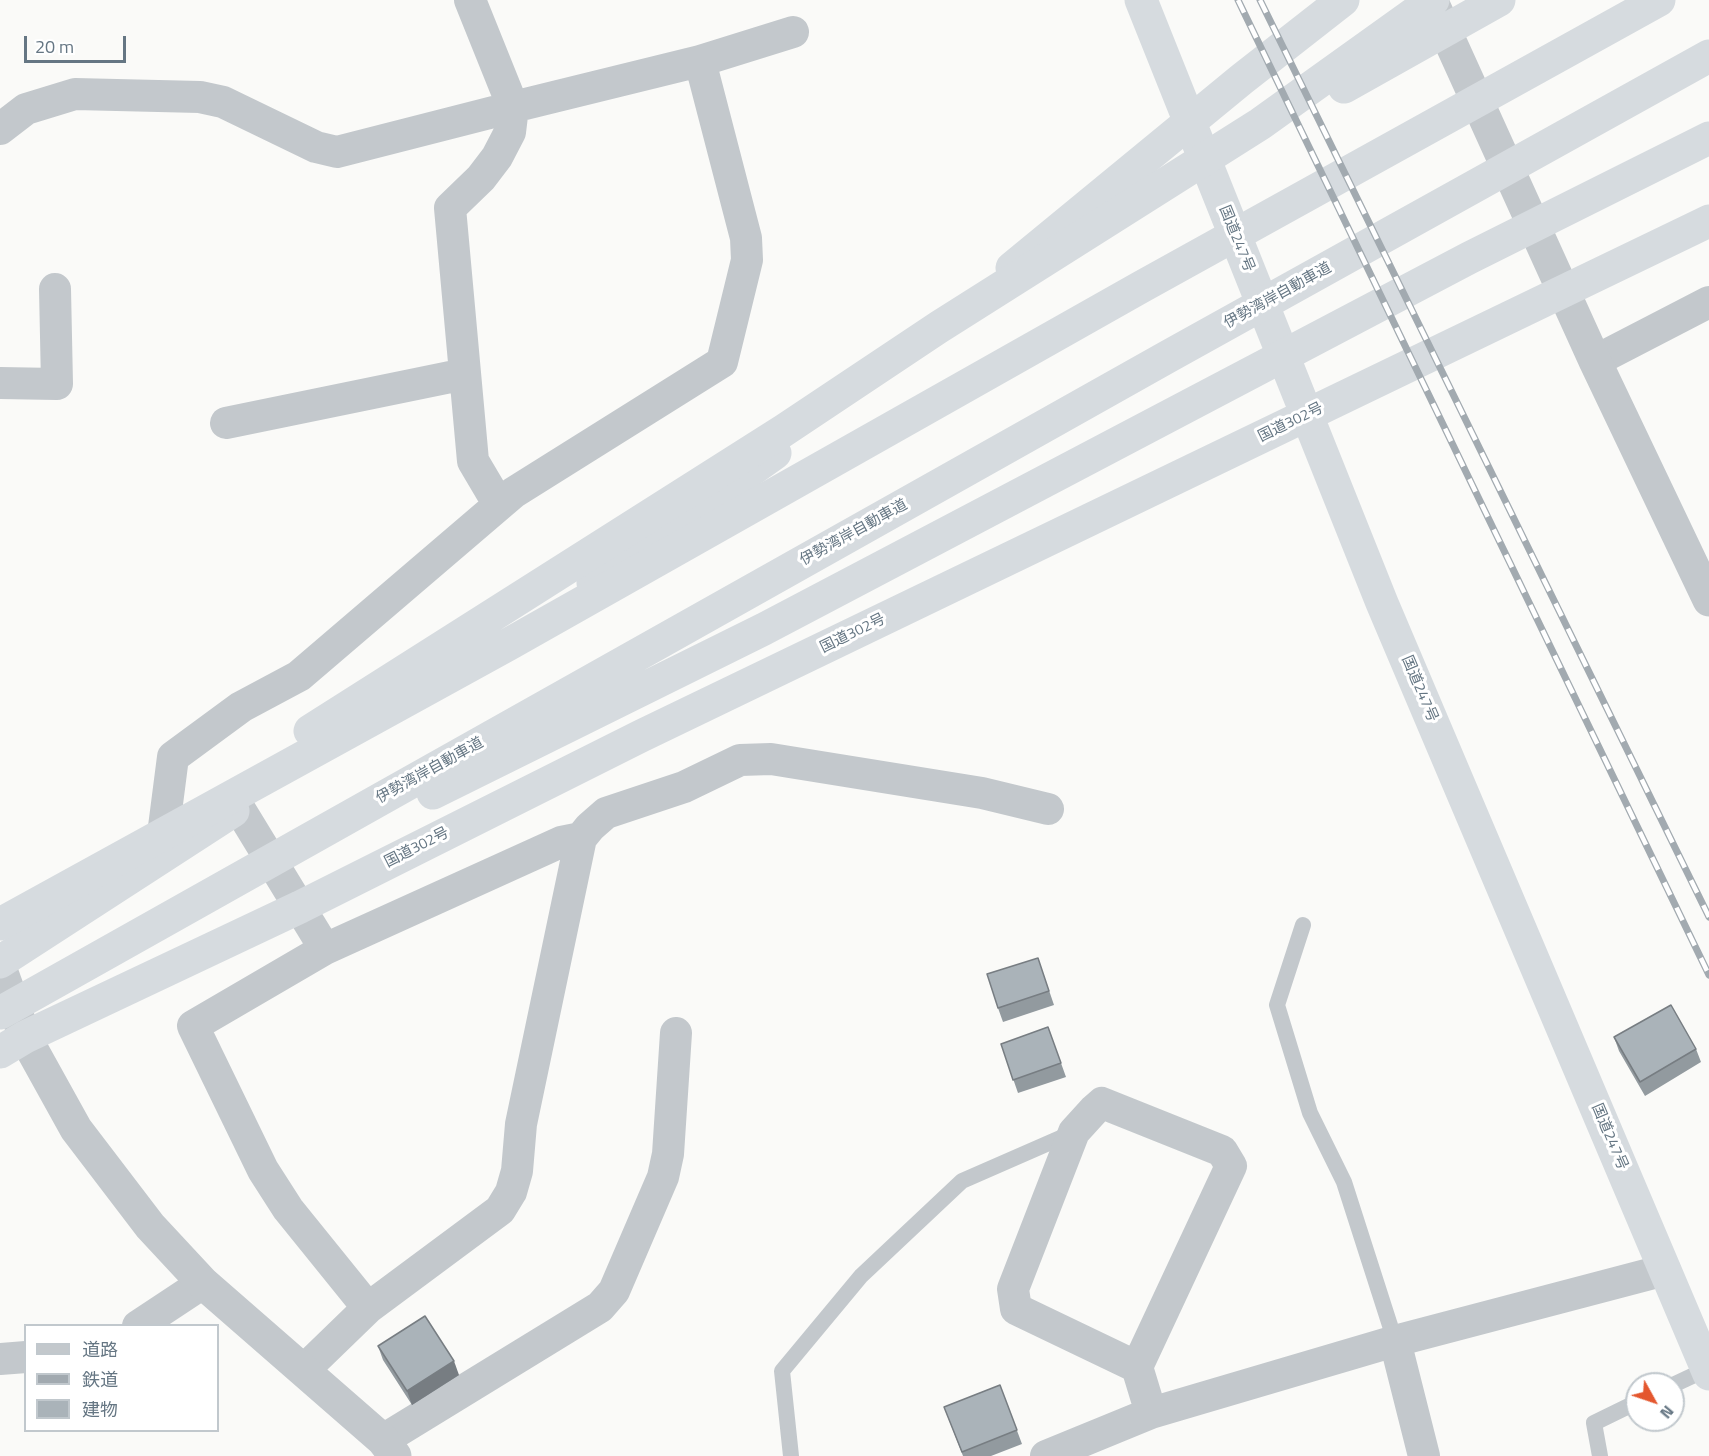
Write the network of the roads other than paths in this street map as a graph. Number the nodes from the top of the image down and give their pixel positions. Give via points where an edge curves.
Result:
1 (470, 0) edge
2 (1141, 0) edge
3 (1343, 0) edge
4 (1432, 0) edge
5 (1498, 0) edge
6 (1659, 0) edge
7 (793, 32) dead end
8 (1709, 56) edge
9 (700, 62) junction
10 (513, 107) junction
11 (0, 129) edge
12 (1709, 138) edge
13 (1115, 217) junction
14 (1709, 221) edge
15 (55, 289) dead end
16 (1709, 302) edge
17 (1595, 361) junction
18 (465, 374) junction
19 (0, 383) edge
20 (226, 423) dead end
21 (499, 505) junction
22 (1709, 600) edge
23 (239, 807) junction
24 (1048, 809) dead end
25 (581, 838) junction
26 (160, 858) junction
27 (300, 907) junction
28 (0, 924) edge
29 (1303, 925) dead end
30 (325, 949) junction
31 (0, 962) edge
32 (0, 967) edge
33 (0, 1013) edge
34 (676, 1034) dead end
35 (8, 1035) edge
36 (1074, 1132) junction
37 (1665, 1270) junction
38 (203, 1283) junction
39 (368, 1308) junction
40 (141, 1324) edge
41 (1395, 1341) junction
42 (24, 1357) edge
43 (0, 1359) edge
44 (1137, 1367) junction
45 (304, 1369) junction
46 (1708, 1371) edge
47 (1685, 1380) edge
48 (1625, 1408) edge
49 (1150, 1413) junction
50 (384, 1451) edge
51 (791, 1456) edge
52 (1046, 1456) edge
53 (1424, 1456) edge
54 (1600, 1456) edge

1 - 10 street
2 - 37 highway, 国道247号 via 1382,603
3 - 23 highway via 844,403 434,697
4 - 13 highway via 1260,124
4 - 17 street
5 - 13 highway
6 - 28 highway via 509,644
7 - 9 street
8 - 33 highway, 伊勢湾岸自動車道
9 - 10 street
9 - 21 street via 746,238 747,260 722,362
10 - 11 street via 337,152 316,147 223,102 200,97 75,94 26,109
10 - 18 street via 510,132 497,158 450,208
12 - 35 highway via 1469,258 764,629 430,795 158,938
13 - 28 highway
14 - 27 highway, 国道302号 via 641,736
15 - 19 street via 57,384
16 - 17 street
17 - 22 street
18 - 20 street
18 - 21 street via 473,460
21 - 26 street via 299,676 241,707 173,757
23 - 26 highway
23 - 27 street
24 - 25 street via 982,793 771,759 740,760 684,787 606,813
25 - 30 street via 561,842
25 - 39 street via 521,1124 517,1172 511,1192 500,1210
26 - 31 highway
27 - 30 street
27 - 35 highway, 国道302号
29 - 41 lane via 1277,1005 1310,1113 1344,1182
30 - 39 street via 194,1026 263,1170 288,1209
32 - 35 street
34 - 50 street via 663,1177 614,1291 600,1307
35 - 38 street via 156,1232
36 - 44 street via 1013,1289 1016,1309
36 - 44 street via 1102,1103 1222,1151 1231,1166
36 - 51 lane via 962,1181 861,1276 782,1371
37 - 41 street
37 - 46 highway, 国道247号
38 - 40 street
38 - 45 street
39 - 45 street
41 - 49 street
41 - 53 street
42 - 43 street
44 - 49 street
45 - 50 street
46 - 47 lane
48 - 54 lane via 1594,1423
49 - 52 street

